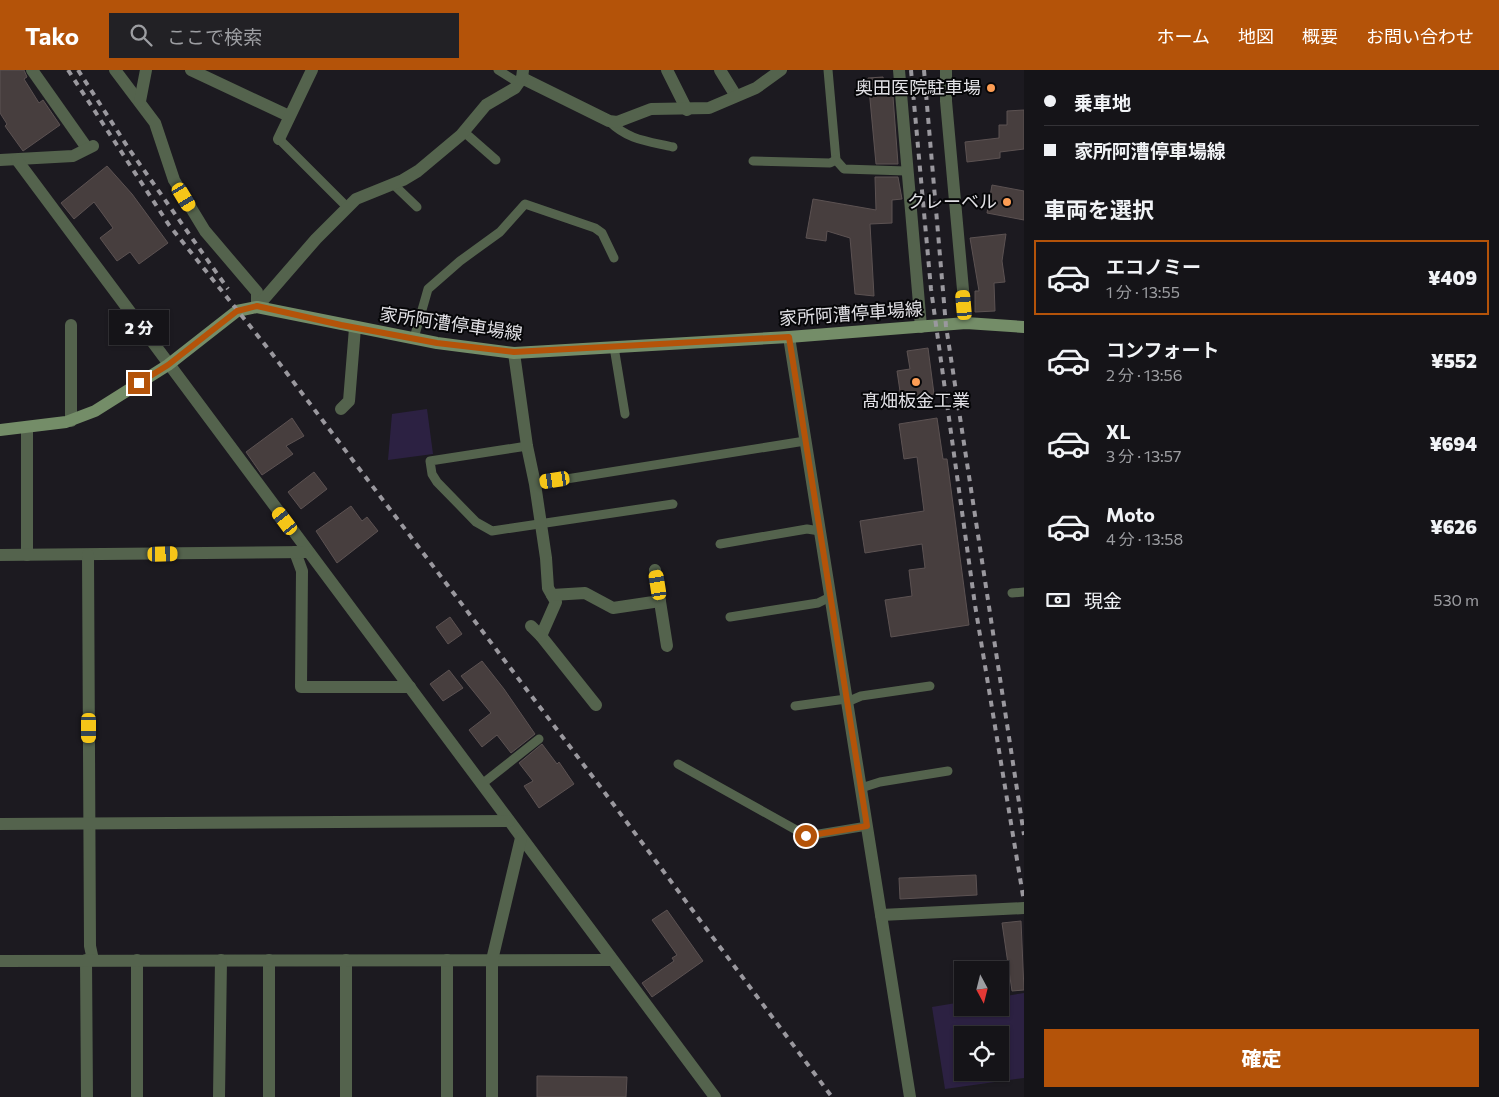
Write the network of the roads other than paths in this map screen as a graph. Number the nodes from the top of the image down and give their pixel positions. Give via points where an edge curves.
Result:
1 (32, 70) edge
2 (115, 70) edge
3 (146, 70) edge
4 (191, 70) edge
5 (312, 70) edge
6 (498, 70) edge
7 (666, 70) edge
8 (720, 70) edge
9 (781, 70) edge
10 (828, 70) edge
11 (899, 70) edge
12 (946, 70) edge
13 (521, 77) edge
14 (736, 96) junction
15 (140, 101) junction
16 (687, 110) junction
17 (289, 116) junction
18 (608, 120) junction
19 (464, 132) junction
20 (279, 139) joint
21 (673, 147) dead end
22 (0, 160) edge
23 (17, 160) junction
24 (496, 160) dead end
25 (836, 160) junction
26 (753, 161) dead end
27 (906, 171) junction
28 (393, 184) junction
29 (347, 207) junction
30 (417, 207) dead end
31 (614, 258) dead end
32 (257, 306) junction
33 (966, 323) junction
34 (71, 325) dead end
35 (921, 327) junction
36 (1024, 327) edge
37 (355, 328) junction
38 (789, 337) junction
39 (414, 338) junction
40 (614, 347) junction
41 (514, 352) junction
42 (168, 365) junction
43 (342, 408) dead end
44 (625, 414) dead end
45 (71, 421) junction
46 (27, 426) junction
47 (0, 430) edge
48 (805, 441) junction
49 (527, 446) junction
50 (535, 484) junction
51 (673, 504) dead end
52 (542, 526) junction
53 (820, 532) junction
54 (720, 544) dead end
55 (302, 552) junction
56 (28, 555) junction
57 (88, 555) junction
58 (0, 556) edge
59 (655, 570) dead end
60 (1024, 592) edge
61 (1012, 593) dead end
62 (552, 595) junction
63 (830, 597) junction
64 (660, 601) junction
65 (730, 616) dead end
66 (531, 626) dead end
67 (541, 636) junction
68 (667, 646) dead end
69 (930, 686) dead end
70 (410, 688) junction
71 (847, 700) junction
72 (596, 705) dead end
73 (795, 706) dead end
74 (539, 739) dead end
75 (678, 764) dead end
76 (948, 771) dead end
77 (482, 784) junction
78 (861, 788) junction
79 (509, 821) junction
80 (0, 824) edge
81 (89, 824) junction
82 (867, 826) junction
83 (521, 838) junction
84 (1024, 908) edge
85 (881, 915) junction
86 (90, 960) junction
87 (136, 960) junction
88 (221, 960) junction
89 (269, 960) junction
90 (346, 960) junction
91 (447, 960) junction
92 (492, 960) junction
93 (612, 960) junction
94 (0, 961) edge
95 (86, 1097) edge
96 (137, 1097) edge
97 (219, 1097) edge
98 (269, 1097) edge
99 (346, 1097) edge
100 (447, 1097) edge
101 (492, 1097) edge
102 (715, 1097) edge
103 (910, 1097) edge

1 - 23 street via 90,147 73,156
2 - 15 street
3 - 15 street
4 - 17 street
5 - 17 street
6 - 13 lane
7 - 16 street
8 - 14 street
9 - 14 street via 756,88
10 - 25 lane
11 - 27 street
12 - 33 street
13 - 18 street
13 - 19 street via 508,93 486,105
14 - 16 street via 709,108
15 - 32 street via 155,123 174,180 205,231 257,292
16 - 18 street via 651,109 617,122
17 - 20 street
18 - 21 lane via 632,138
19 - 24 lane
19 - 28 street via 418,171
20 - 29 lane
22 - 23 street
23 - 42 street
25 - 26 lane via 830,163
25 - 27 lane via 844,169
27 - 35 street
28 - 29 street via 356,199
28 - 30 lane
29 - 32 street
31 - 39 lane via 602,233 595,228 525,204 500,232 428,289
32 - 37 main road, 家所阿漕停車場線
32 - 42 main road via 237,311
33 - 35 main road, 家所阿漕停車場線
33 - 36 main road, 家所阿漕停車場線
34 - 45 street
35 - 38 main road, 家所阿漕停車場線
37 - 39 main road, 家所阿漕停車場線
37 - 43 street via 349,401
38 - 40 main road, 家所阿漕停車場線
38 - 48 street
39 - 41 main road, 家所阿漕停車場線
40 - 41 main road, 家所阿漕停車場線
40 - 44 lane
41 - 49 street
42 - 45 main road via 95,411
42 - 55 street
45 - 46 main road
46 - 47 main road
46 - 56 street
48 - 50 lane
48 - 53 street
49 - 50 street
49 - 52 lane via 430,461 432,474 476,522 492,531
50 - 52 street
51 - 52 lane
52 - 62 street via 548,588
53 - 54 lane via 807,529
53 - 63 street
55 - 57 street
55 - 70 street
55 - 70 street via 301,687
56 - 57 street
56 - 58 street
57 - 81 street
59 - 64 street
60 - 61 lane
62 - 64 street via 586,593 613,608
62 - 67 street via 556,602
63 - 65 lane via 818,603
63 - 71 street
64 - 68 street
66 - 67 street
67 - 72 street
69 - 71 lane
70 - 77 street
71 - 73 lane
71 - 78 street
74 - 77 lane
75 - 82 lane via 806,836
76 - 78 lane
77 - 79 street
78 - 82 street
79 - 81 street
79 - 83 street
80 - 81 street
81 - 86 street
82 - 85 street
83 - 92 street
83 - 93 street
84 - 85 street
85 - 103 street
86 - 87 street
86 - 94 street
86 - 95 street
87 - 88 street
87 - 96 street
88 - 89 street
88 - 97 street
89 - 90 street
89 - 98 street
90 - 91 street
90 - 99 street
91 - 92 street
91 - 100 street
92 - 93 street
92 - 101 street
93 - 102 street

